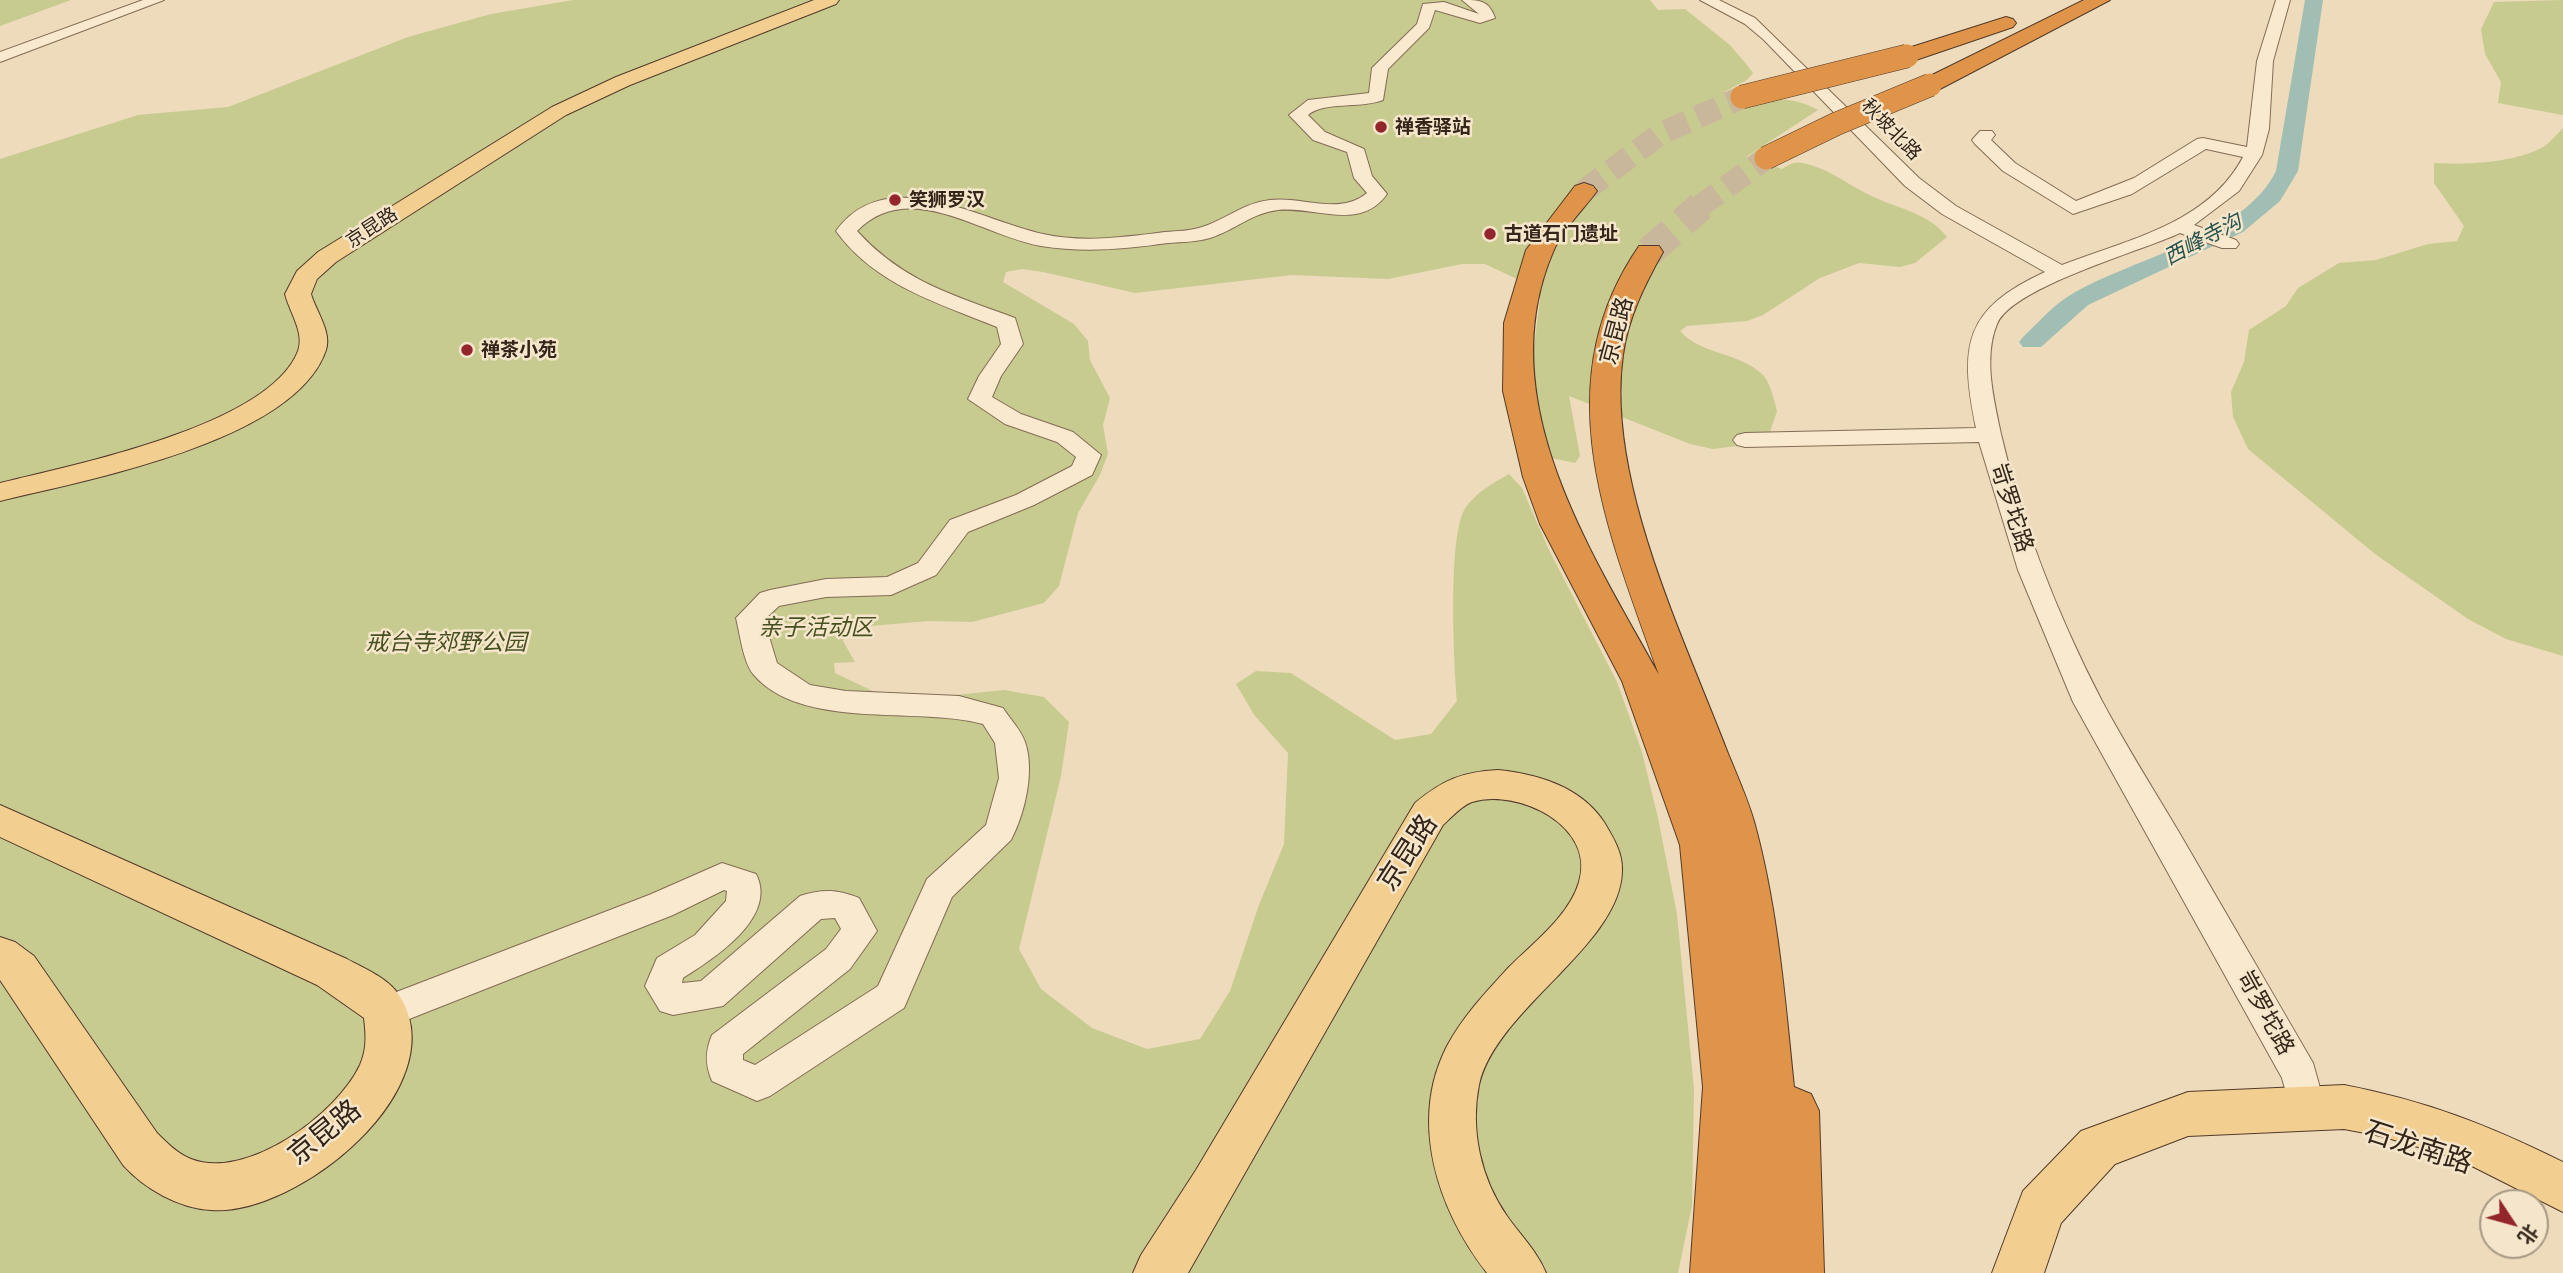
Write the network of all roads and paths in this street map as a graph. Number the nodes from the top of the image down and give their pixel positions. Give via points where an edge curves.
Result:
1 (157, 0) edge
2 (830, 0) edge
3 (1469, 0) edge
4 (1707, 0) edge
5 (2059, 0) edge
6 (2100, 0) edge
7 (2283, 0) edge
8 (0, 57) edge
9 (1742, 97) tunnel mouth
10 (1986, 135) dead end
11 (2253, 154) junction
12 (1766, 158) tunnel mouth
13 (1584, 191) tunnel mouth
14 (2178, 226) junction
15 (2226, 243) dead end
16 (1644, 261) tunnel mouth
17 (2060, 272) junction
18 (1988, 435) junction
19 (1745, 440) dead end
20 (0, 492) edge
21 (0, 820) edge
22 (1756, 948) junction
23 (0, 954) edge
24 (386, 1012) junction
25 (2307, 1109) junction
26 (2563, 1188) edge
27 (2563, 1209) edge
28 (1160, 1273) edge
29 (1520, 1273) edge
30 (1718, 1273) edge
31 (1762, 1273) edge
32 (1796, 1273) edge
33 (2018, 1273) edge

1 - 8 street
2 - 20 main road, 京昆路 via 623,81 559,111 327,257 306,276 298,294 311,329 312,354 298,377 261,407 191,439
3 - 24 street via 1485,9 1488,18 1481,20 1445,4 1428,7 1424,25 1380,68 1377,96 1350,104 1315,103 1304,106 1298,115 1319,136 1355,149 1363,178 1378,194 1362,207 1328,212 1284,204 1255,207 1206,233 1106,246 1041,240 912,201 880,208 846,231 873,261 917,288 1007,323 1012,344 980,399 1013,419 1065,437 1089,455 1083,470 960,526 927,569 891,586 826,588 770,600 750,618 764,668 802,694 846,702 959,707 993,716 1010,742 1014,778 1000,831 939,889 891,997 757,1084 725,1069 725,1047 838,959 860,931 847,908 812,906 710,995 673,1000 663,986 669,969 707,945 743,906 744,883 722,876 661,905
4 - 17 street, 秋坡北路 via 1750,21 1769,37 1912,182 1949,211
5 - 9 highway, bridge via 1977,35 1907,57
6 - 12 highway, bridge via 1930,85
7 - 11 street, 岢罗坨路 via 2266,60 2263,123
10 - 11 street via 1981,139 2010,167 2073,208 2106,200 2148,181 2203,143
11 - 14 street, 岢罗坨路 via 2236,183
13 - 30 highway via 1540,250 1519,323 1519,391 1540,477 1558,524 1642,681 1702,845 1729,1087
14 - 15 street
14 - 17 street, 岢罗坨路
16 - 22 highway, 京昆路 via 1614,324 1608,352 1604,384 1607,452 1628,537 1733,824
17 - 18 street, 岢罗坨路 via 2025,290 1987,321 1977,368
18 - 19 street
18 - 25 street, 岢罗坨路 via 2037,589 2059,642 2088,702 2300,1075
21 - 24 main road via 332,972 372,997
22 - 31 highway, 京昆路 via 1769,1101
22 - 32 highway via 1782,994 1793,1105
23 - 24 main road, 京昆路 via 19,970 140,1149 157,1167 183,1180 215,1187 248,1182 282,1168 345,1123 370,1095 383,1065 390,1041
25 - 26 main road, 石龙南路 via 2344,1107 2426,1125 2474,1143
25 - 27 main road, 石龙南路 via 2494,1172
25 - 33 main road, 石龙南路 via 2188,1114 2098,1147 2041,1208
28 - 29 main road, 京昆路 via 1429,814 1456,792 1488,785 1524,788 1559,800 1586,824 1601,854 1601,883 1586,909 1502,1004 1473,1043 1455,1085 1451,1130 1463,1180 1482,1222

